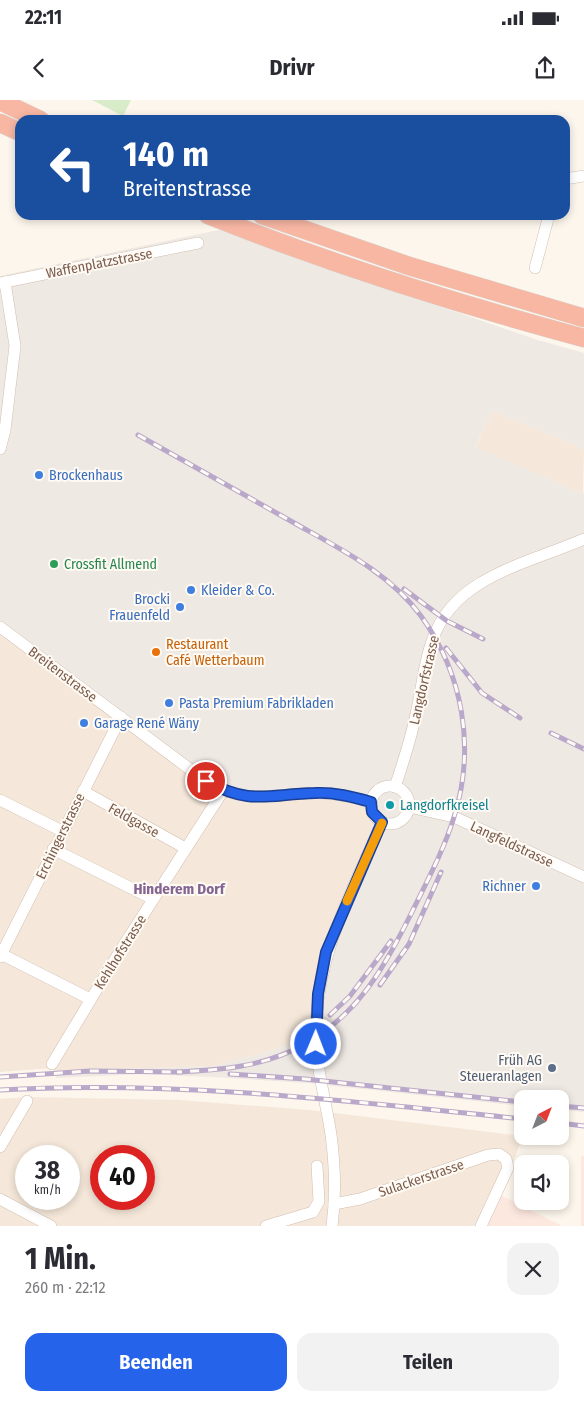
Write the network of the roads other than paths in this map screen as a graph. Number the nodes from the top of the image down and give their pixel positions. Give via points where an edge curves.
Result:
1 (0, 101) edge
2 (29, 115) edge
3 (0, 123) edge
4 (15, 130) edge
5 (584, 176) edge
6 (570, 179) edge
7 (222, 220) edge
8 (276, 220) edge
9 (548, 220) edge
10 (198, 243) dead end
11 (535, 268) dead end
12 (3, 282) edge
13 (584, 318) edge
14 (584, 338) edge
15 (0, 449) edge
16 (584, 539) edge
17 (0, 627) edge
18 (121, 717) junction
19 (395, 787) junction
20 (223, 790) junction
21 (82, 791) junction
22 (0, 800) edge
23 (371, 802) junction
24 (409, 807) junction
25 (382, 822) junction
26 (62, 831) junction
27 (185, 848) junction
28 (53, 849) junction
29 (584, 877) edge
30 (153, 899) junction
31 (1, 955) edge
32 (90, 999) junction
33 (52, 1064) dead end
34 (27, 1101) dead end
35 (0, 1147) edge
36 (317, 1166) dead end
37 (0, 1200) edge
38 (334, 1204) junction
39 (52, 1226) edge
40 (266, 1226) edge
41 (332, 1226) edge
42 (481, 1226) edge

1 - 2 highway
3 - 4 highway
5 - 6 street
7 - 14 highway via 373,275
8 - 13 highway via 409,266
9 - 11 street
10 - 12 street, Waffenplatzstrasse
12 - 15 street via 15,346
16 - 19 street, Langdorfstrasse via 482,582 457,599 444,615 432,637 426,658 416,714
17 - 18 street, Breitenstrasse
18 - 20 street, Breitenstrasse
18 - 21 street, Erchingerstrasse
19 - 23 street via 377,791
19 - 24 street via 407,797
20 - 23 street, Breitenstrasse via 253,798 327,793
20 - 27 street, Kehlhofstrasse
21 - 26 street, Erchingerstrasse
21 - 27 street, Feldgasse
22 - 26 street
23 - 25 street via 372,812
24 - 25 street via 399,822
24 - 29 street, Langfeldstrasse via 454,817
25 - 38 street via 326,952 318,994 316,1044 331,1136
26 - 28 street, Erchingerstrasse
27 - 30 street, Kehlhofstrasse
28 - 30 street
28 - 31 street, Erchingerstrasse
30 - 32 street, Kehlhofstrasse
31 - 32 street
32 - 33 street, Kehlhofstrasse
34 - 35 street
36 - 40 street via 319,1201 313,1212
37 - 39 street
38 - 41 street
38 - 42 street, Sulackerstrasse via 360,1199 499,1154 506,1159 508,1168

